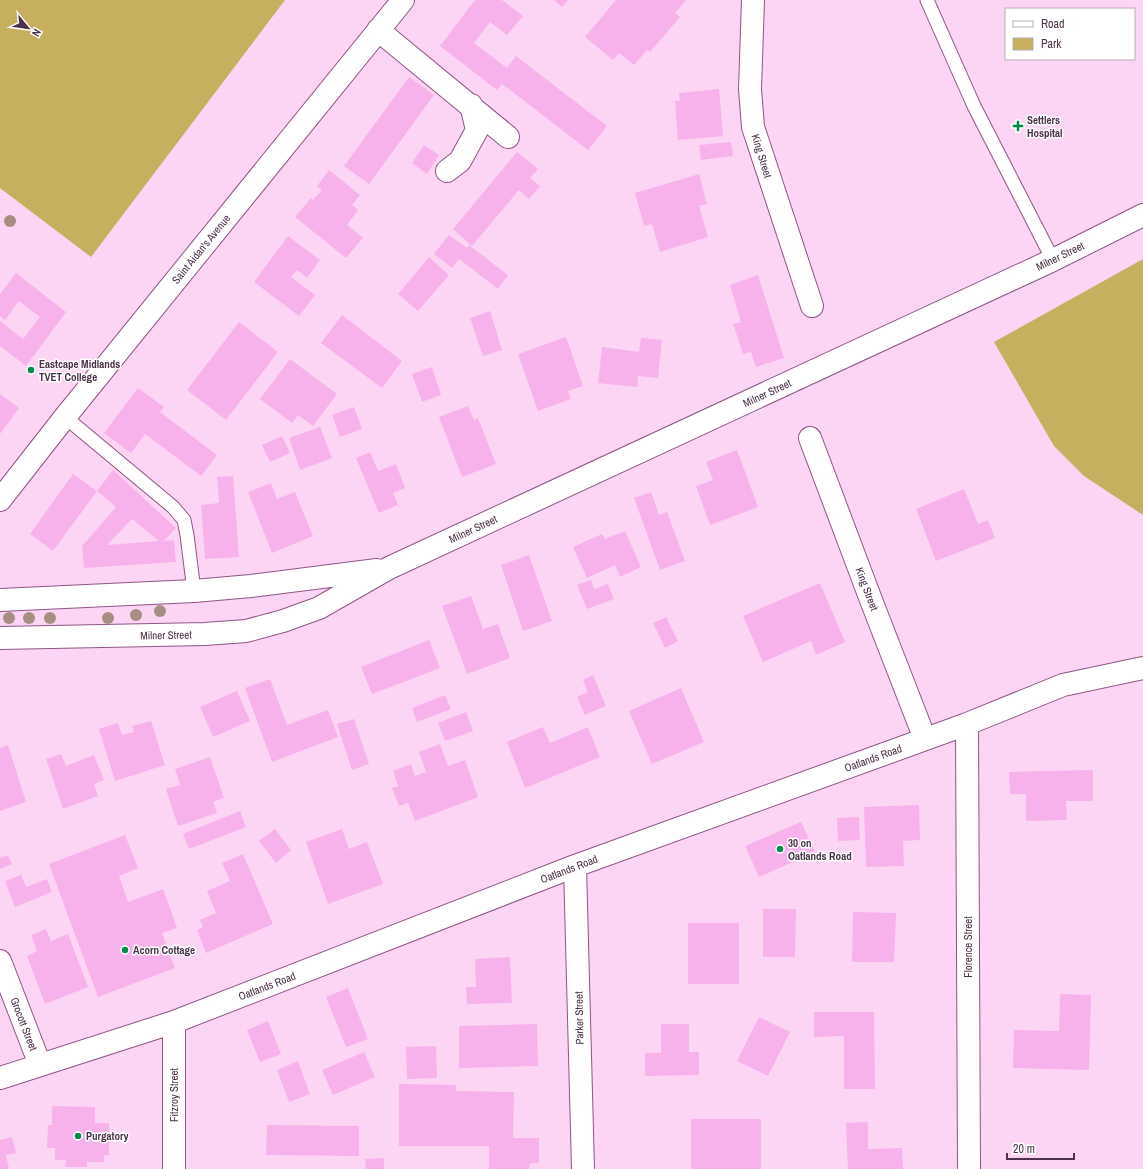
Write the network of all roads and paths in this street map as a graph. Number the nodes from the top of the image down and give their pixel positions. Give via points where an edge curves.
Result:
1 (403, 0) edge
2 (753, 0) edge
3 (927, 0) edge
4 (378, 30) junction
5 (471, 106) junction
6 (508, 137) dead end
7 (447, 171) dead end
8 (1143, 215) edge
9 (1053, 260) junction
10 (812, 306) dead end
11 (65, 417) junction
12 (810, 438) dead end
13 (0, 500) edge
14 (389, 568) junction
15 (194, 591) junction
16 (0, 600) edge
17 (0, 638) edge
18 (1141, 668) edge
19 (967, 724) junction
20 (925, 739) junction
21 (575, 866) junction
22 (0, 961) edge
23 (174, 1022) junction
24 (40, 1065) junction
25 (0, 1078) edge
26 (174, 1169) edge
27 (583, 1169) edge
28 (969, 1169) edge

1 - 4 street, Saint Aidan's Avenue
2 - 10 street, King Street via 750,89 753,127
3 - 9 lane via 974,106
4 - 5 street
4 - 11 street, Saint Aidan's Avenue
5 - 6 street
5 - 7 street via 477,130 460,161
8 - 9 street, Milner Street
9 - 14 street, Milner Street
11 - 13 street, Saint Aidan's Avenue
11 - 15 lane via 173,507 184,520
12 - 20 street, King Street
14 - 15 street, Milner Street
14 - 17 street, Milner Street via 319,608 246,631
15 - 16 street, Milner Street
18 - 19 street, Oatlands Road via 1063,685
19 - 20 street, Oatlands Road
19 - 28 street, Florence Street
20 - 21 street, Oatlands Road
21 - 23 street, Oatlands Road
21 - 27 street, Parker Street
22 - 24 street, Grocott Street
23 - 24 street, Oatlands Road
23 - 26 street, Fitzroy Street
24 - 25 street, Oatlands Road

